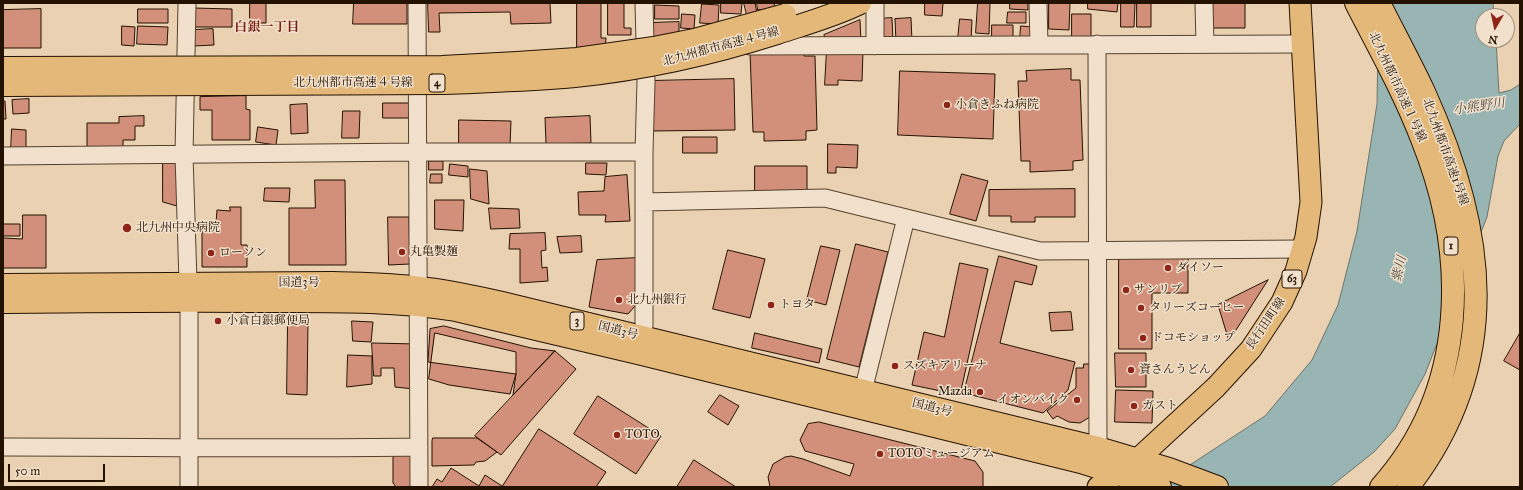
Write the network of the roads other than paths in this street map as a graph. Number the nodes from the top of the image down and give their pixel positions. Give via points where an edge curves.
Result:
1 (187, 3) edge
2 (417, 3) edge
3 (644, 3) edge
4 (818, 3) edge
5 (860, 3) edge
6 (875, 3) edge
7 (1038, 3) edge
8 (1204, 3) edge
9 (1300, 3) edge
10 (1379, 3) edge
11 (1385, 3) edge
12 (1357, 4) edge
13 (1039, 44) junction
14 (1097, 44) junction
15 (1205, 44) junction
16 (1302, 44) junction
17 (644, 45) junction
18 (875, 46) junction
19 (3, 68) edge
20 (3, 85) edge
21 (1424, 93) junction
22 (418, 152) junction
23 (644, 152) junction
24 (184, 155) junction
25 (3, 156) edge
26 (644, 202) junction
27 (906, 218) junction
28 (1302, 248) junction
29 (1098, 251) junction
30 (3, 285) edge
31 (188, 292) junction
32 (419, 296) junction
33 (3, 302) edge
34 (640, 345) junction
35 (863, 391) junction
36 (189, 446) junction
37 (3, 447) edge
38 (419, 447) junction
39 (1098, 448) junction
40 (1138, 459) junction
41 (1118, 473) junction
42 (1159, 479) edge
43 (189, 487) edge
44 (419, 487) edge
45 (1098, 487) edge
46 (1217, 487) edge
47 (1380, 487) edge
48 (1408, 487) edge

1 - 24 street
2 - 22 street
3 - 17 street
4 - 19 highway, 北九州都市高速４号線 / 4, bridge via 793,13 694,40 577,59 442,67
5 - 20 highway, 北九州都市高速４号線 / 4, bridge via 797,27 697,56 577,76 445,83
6 - 18 street
7 - 13 street
8 - 15 street
9 - 16 main road, 長行田町線 / 63
10 - 21 highway, 北九州都市高速1号線 / 1
11 - 21 highway via 1406,46
12 - 47 highway, 北九州都市高速１号線 / 1 via 1405,98 1423,140 1445,214 1454,272 1454,306 1450,337 1436,394 1423,426 1406,455
13 - 14 street
13 - 18 street
14 - 15 street
14 - 29 street
15 - 16 street
16 - 28 main road, 長行田町線 / 63 via 1311,202
17 - 18 street
17 - 23 street
21 - 48 highway, 北九州都市高速1号線 / 1 via 1457,178 1466,210 1476,270 1476,308 1473,342 1456,401 1443,433 1425,466
22 - 23 street
22 - 24 street
22 - 32 street
23 - 26 street
24 - 25 street
24 - 31 street
26 - 27 street via 824,198
26 - 34 street via 644,326
27 - 29 street via 1040,251
27 - 35 street
28 - 29 street
28 - 40 main road, 長行田町線 / 63 via 1296,271 1282,302 1251,349 1216,387
29 - 39 street
30 - 31 highway, 国道3号 / 3
31 - 32 highway, 国道3号 / 3 via 341,283 379,284
31 - 33 highway, 国道3号 / 3
31 - 36 street
32 - 34 highway, 国道3号 / 3 via 502,303
32 - 38 street
34 - 35 highway, 国道3号 / 3
34 - 41 highway, 国道3号 / 3
35 - 39 highway, 国道3号 / 3
36 - 37 street
36 - 38 street
36 - 43 street
38 - 44 street
39 - 40 highway, 国道3号 / 3
40 - 41 main road, 長行田町線 / 63
40 - 42 highway, 国道3号 / 3
41 - 42 highway, 国道3号 / 3
41 - 45 main road, 長行田町線 / 63
42 - 46 highway, 国道3号 / 3

